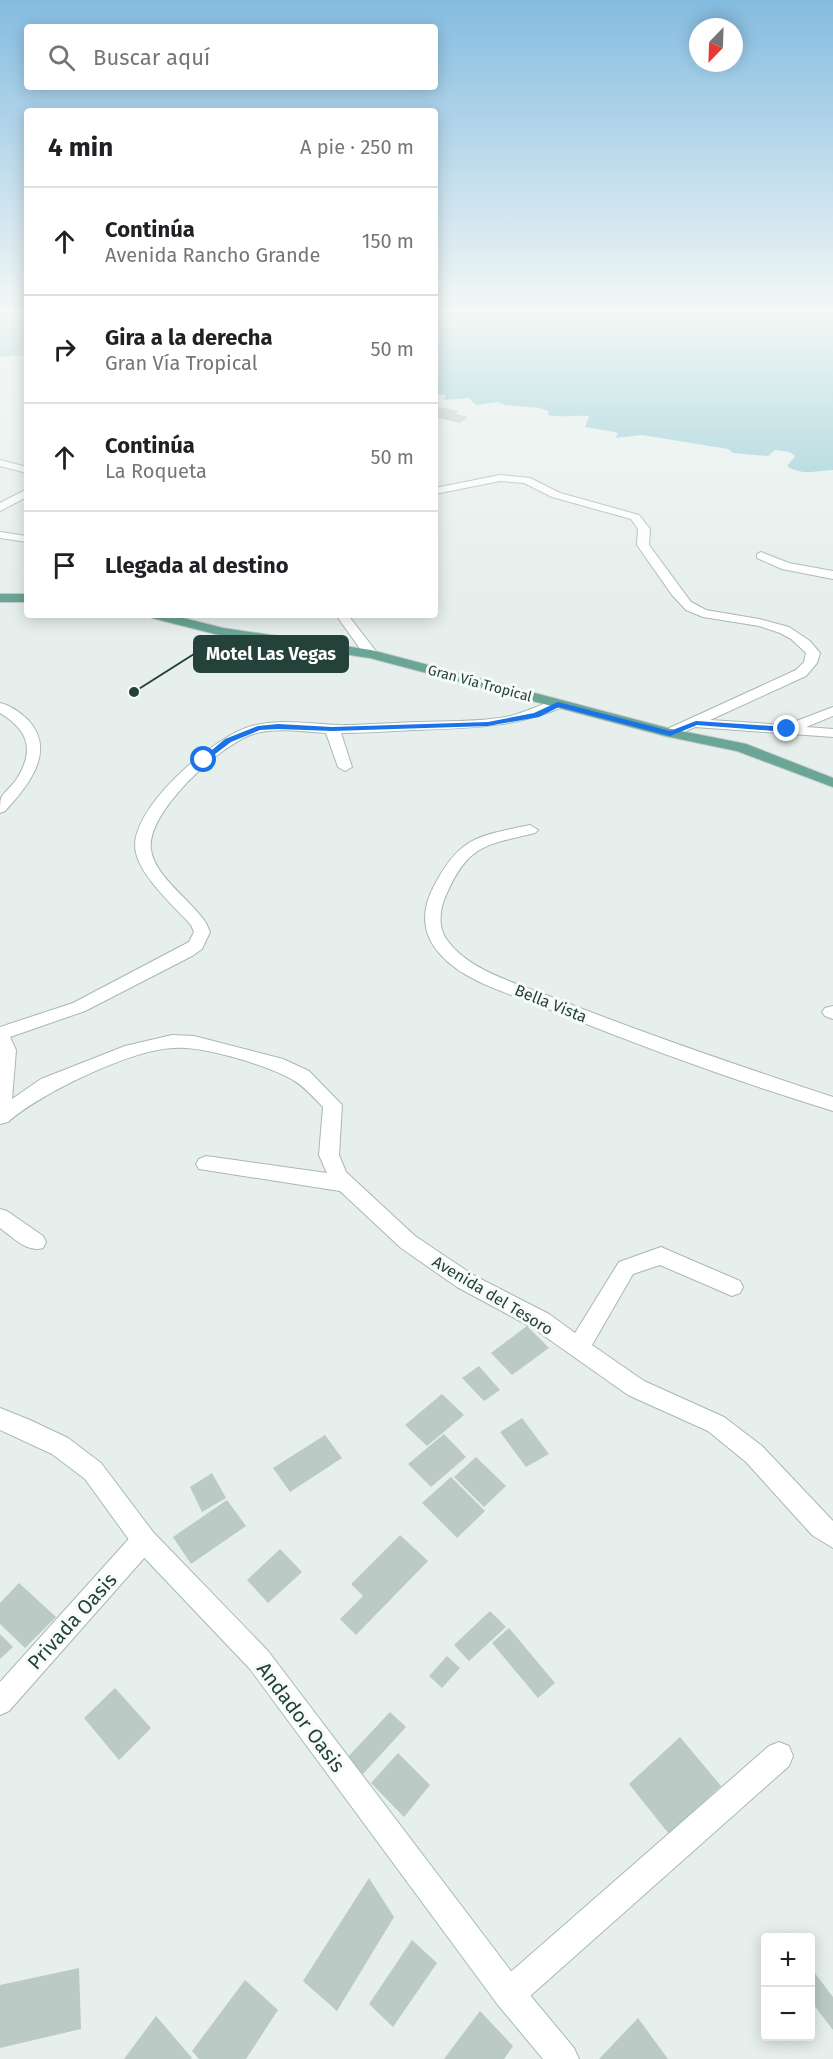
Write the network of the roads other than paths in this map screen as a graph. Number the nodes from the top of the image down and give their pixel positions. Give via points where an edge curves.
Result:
1 (0, 464) edge
2 (24, 469) edge
3 (438, 490) edge
4 (24, 494) edge
5 (0, 508) edge
6 (0, 535) edge
7 (24, 538) edge
8 (761, 556) dead end
9 (833, 575) edge
10 (0, 598) edge
11 (24, 598) edge
12 (168, 618) edge
13 (344, 618) edge
14 (371, 654) junction
15 (558, 704) junction
16 (0, 706) edge
17 (833, 711) edge
18 (696, 723) junction
19 (332, 729) junction
20 (787, 729) junction
21 (670, 733) junction
22 (833, 733) edge
23 (345, 767) dead end
24 (833, 783) edge
25 (0, 808) edge
26 (530, 830) dead end
27 (0, 1035) edge
28 (833, 1104) edge
29 (0, 1117) edge
30 (206, 1164) dead end
31 (346, 1184) junction
32 (0, 1217) edge
33 (36, 1242) dead end
34 (732, 1287) dead end
35 (578, 1348) junction
36 (0, 1419) edge
37 (833, 1536) edge
38 (144, 1540) junction
39 (0, 1702) edge
40 (779, 1756) dead end
41 (509, 1994) junction
42 (563, 2059) edge

1 - 2 street
3 - 18 street via 516,478 556,495 634,517 644,529 643,545 686,605 708,614 780,629 808,645 813,653 801,673
4 - 5 street
6 - 7 street
8 - 9 street via 786,566
10 - 11 main road
12 - 14 main road, Gran Vía Tropical via 223,632
13 - 14 street
14 - 15 main road, Gran Vía Tropical
15 - 19 street via 536,715 488,724
15 - 21 main road, Gran Vía Tropical
16 - 25 street via 22,721 33,737 36,756 29,774
17 - 20 street
18 - 20 street
18 - 21 street
19 - 23 street
19 - 27 street via 278,726 243,733 204,760 158,805 147,828 143,851 151,867 198,923 202,932 196,945 79,1007
20 - 22 street
21 - 24 main road, Gran Vía Tropical via 741,747
26 - 28 street, Bella Vista via 478,841 461,853 433,906 432,923 440,943 455,958 481,974 575,1013
27 - 29 street via 7,1050
29 - 31 street, Avenida del Tesoro via 48,1084 131,1051 172,1041 194,1042 276,1064 302,1076 333,1105 329,1155 338,1177
30 - 31 street
31 - 35 street, Avenida del Tesoro via 408,1242 465,1281 518,1307
32 - 33 street
34 - 35 street via 661,1256 626,1268
35 - 37 street, Avenida del Tesoro via 636,1388 716,1424 754,1454
36 - 38 street, Andador Oasis via 60,1446 93,1471
38 - 39 street, Privada Oasis
38 - 41 street, Andador Oasis via 259,1660
40 - 41 street
41 - 42 street, Andador Oasis

